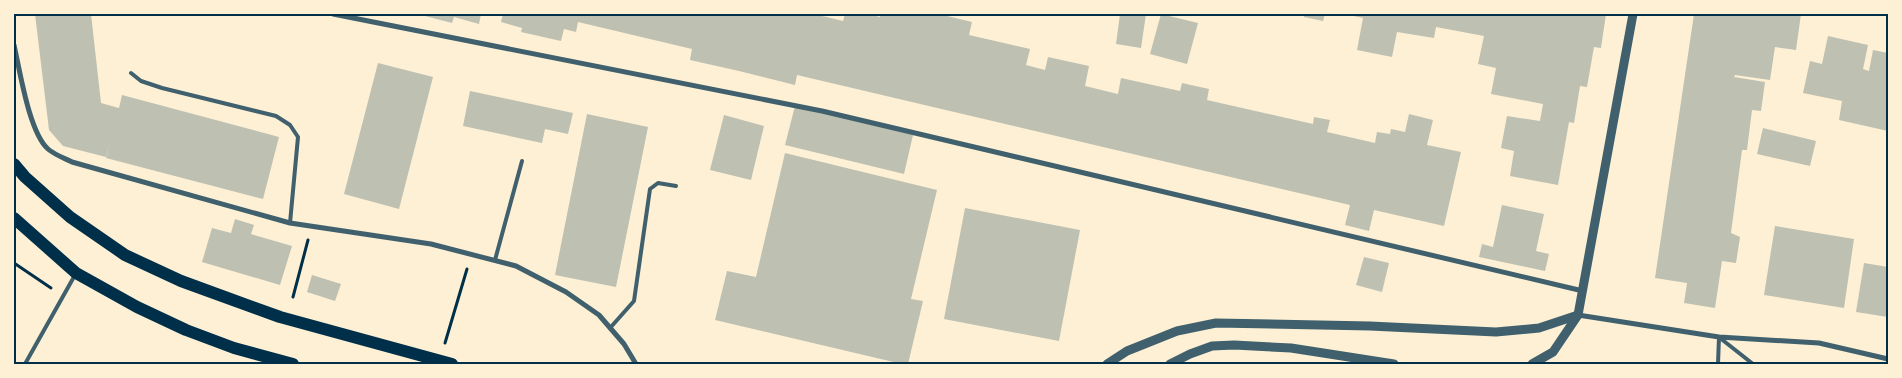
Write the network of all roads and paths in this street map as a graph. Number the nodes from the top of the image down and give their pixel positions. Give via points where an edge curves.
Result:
1 (333, 14) edge
2 (1633, 14) edge
3 (14, 46) edge
4 (131, 73) dead end
5 (522, 162) dead end
6 (14, 164) edge
7 (676, 186) dead end
8 (14, 218) edge
9 (290, 223) junction
10 (311, 226) junction
11 (471, 254) junction
12 (495, 260) junction
13 (14, 263) edge
14 (76, 273) junction
15 (1583, 291) junction
16 (63, 296) junction
17 (294, 297) dead end
18 (1578, 315) junction
19 (610, 328) junction
20 (1718, 336) junction
21 (445, 343) dead end
22 (1888, 359) edge
23 (25, 364) edge
24 (293, 364) edge
25 (452, 364) edge
26 (636, 364) edge
27 (1107, 364) edge
28 (1170, 364) edge
29 (1394, 364) edge
30 (1532, 364) edge
31 (1718, 364) edge
32 (1753, 364) edge

1 - 15 street via 822,111
2 - 15 street
3 - 9 street via 33,124 48,149 60,157
4 - 9 lane via 141,81 162,88 276,116 290,125 298,137
5 - 12 lane
6 - 25 main road via 70,217 125,255 173,277 280,317
7 - 19 lane via 658,183 650,189 634,301
8 - 14 main road
9 - 10 street
10 - 11 street via 431,244
10 - 17 path
11 - 12 street
11 - 21 path
12 - 19 street via 516,266 566,292 599,315
13 - 16 path
14 - 16 lane
14 - 24 main road via 186,330 234,348
15 - 18 street
16 - 23 lane
18 - 20 street
18 - 27 street via 1539,328 1496,332 1216,323 1177,331 1126,351
18 - 30 street via 1553,352
19 - 26 street
20 - 22 street via 1818,343
20 - 31 lane
20 - 32 lane
28 - 29 street via 1212,346 1291,348

